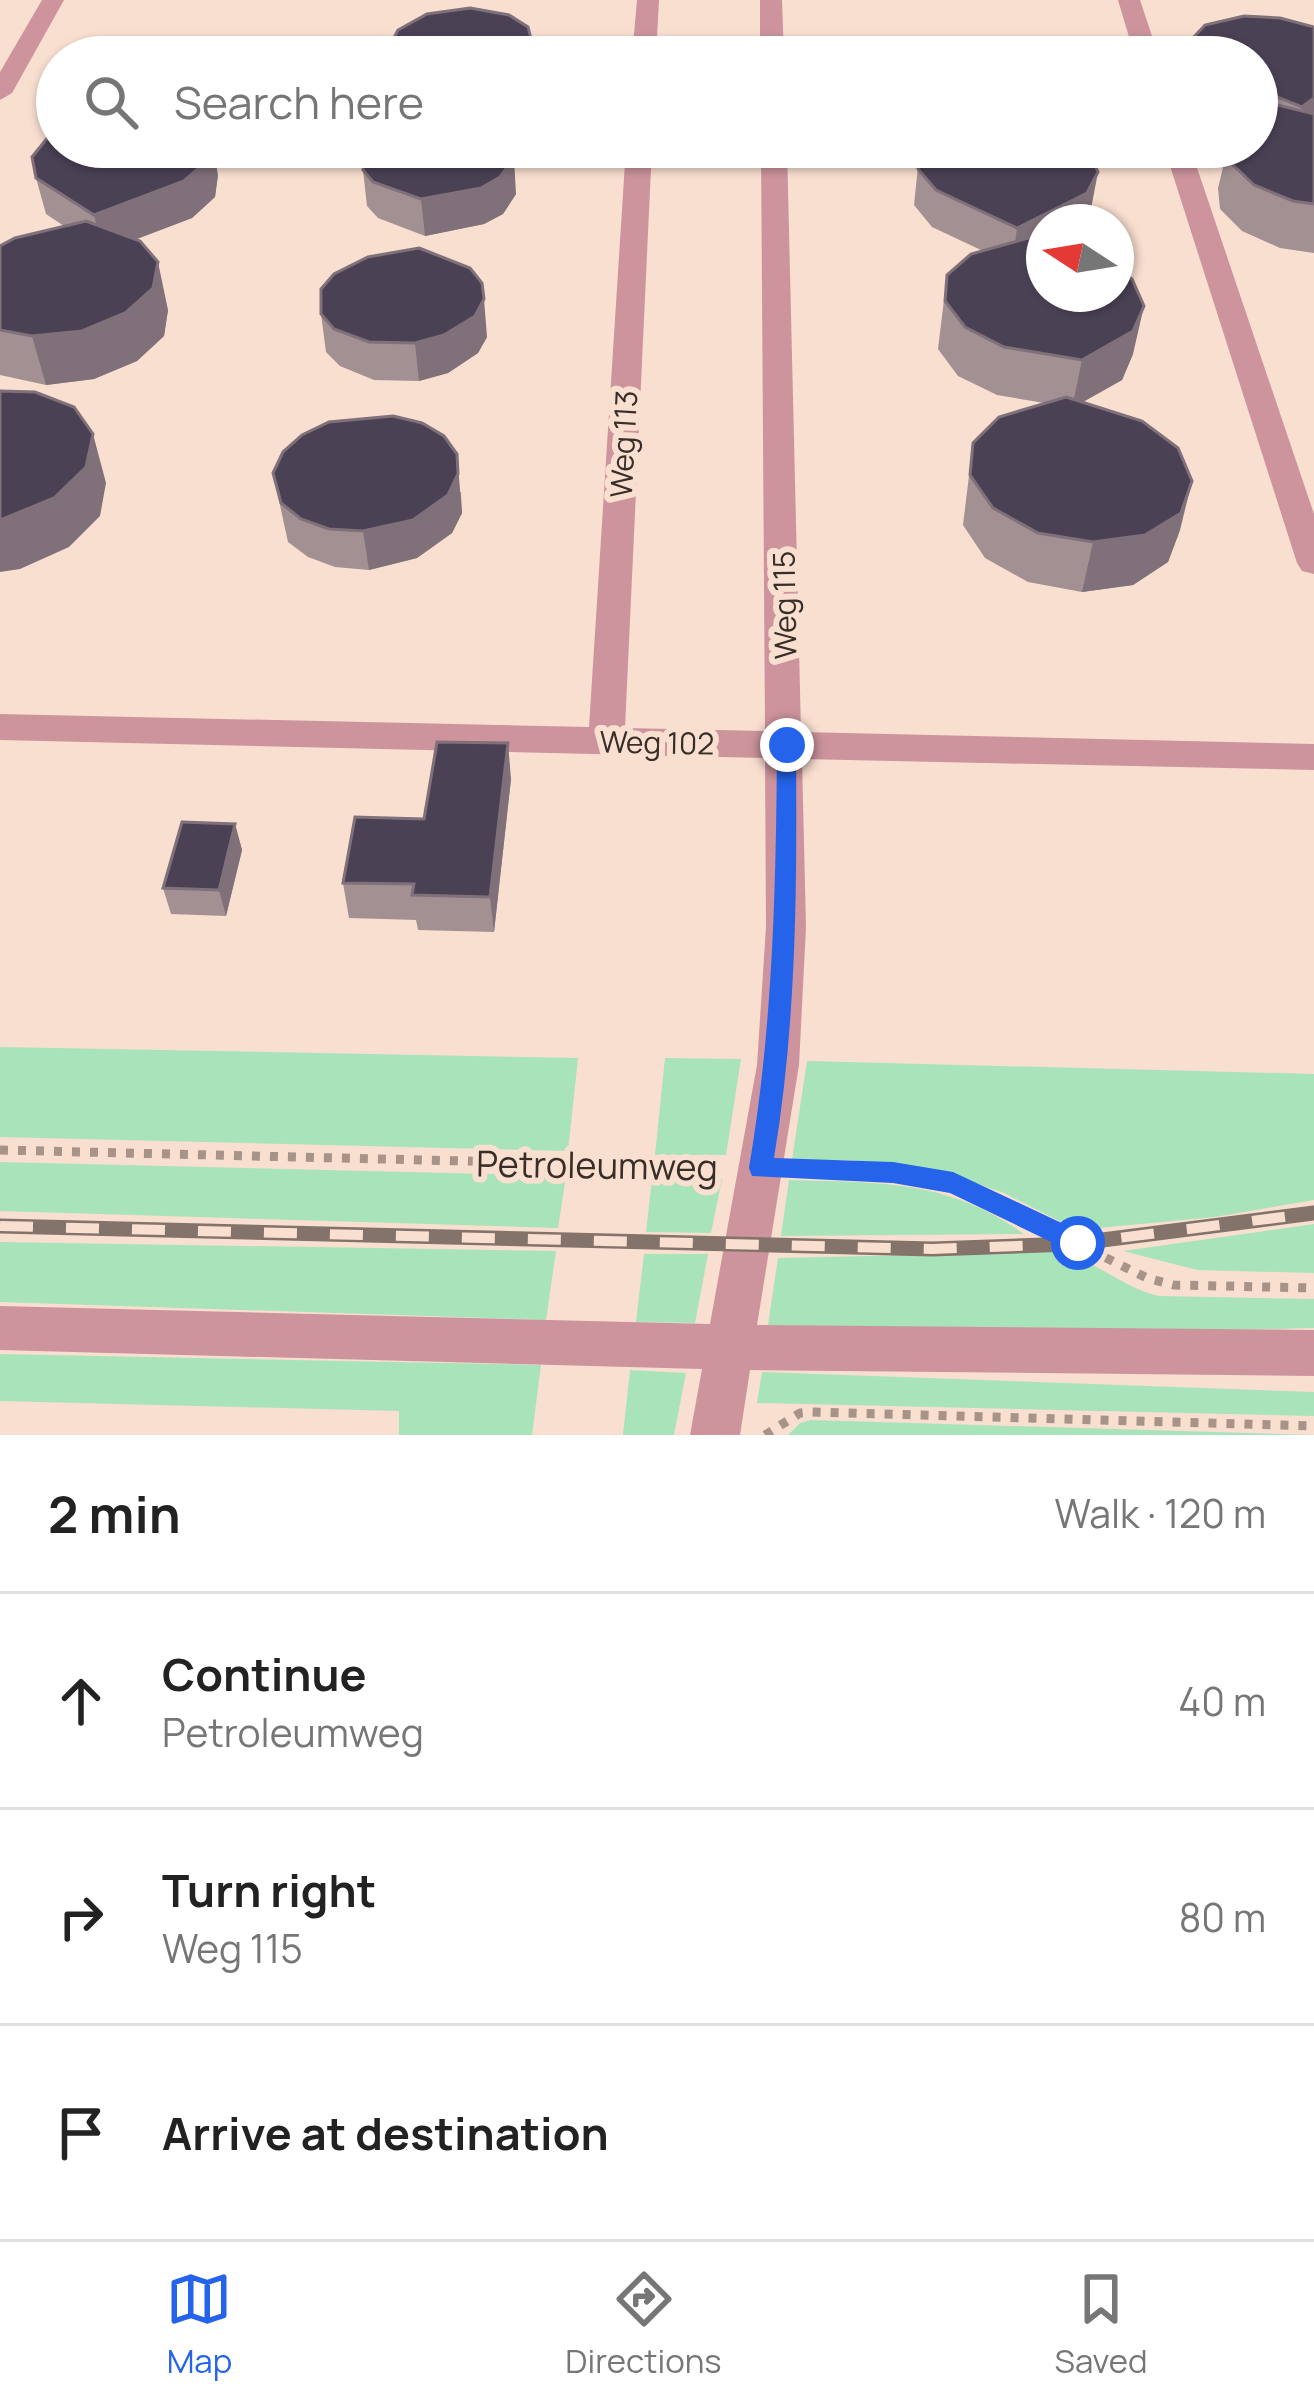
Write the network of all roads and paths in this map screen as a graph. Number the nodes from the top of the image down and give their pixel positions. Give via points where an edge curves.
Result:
1 (52, 0) edge
2 (648, 0) edge
3 (771, 0) edge
4 (1129, 0) edge
5 (645, 36) edge
6 (772, 36) edge
7 (1140, 36) edge
8 (0, 93) edge
9 (638, 168) edge
10 (774, 168) edge
11 (1184, 168) edge
12 (1314, 563) edge
13 (0, 727) edge
14 (606, 741) junction
15 (787, 745) junction
16 (1314, 758) edge
17 (0, 1150) edge
18 (761, 1168) junction
19 (1314, 1288) edge
20 (0, 1328) edge
21 (731, 1347) junction
22 (1314, 1353) edge
23 (1314, 1426) edge
24 (715, 1435) edge
25 (765, 1435) edge

1 - 8 street
2 - 5 street
3 - 6 street
4 - 7 street
9 - 14 street, Weg 113
10 - 15 street, Weg 115
11 - 12 street
13 - 14 street, Weg 102
14 - 15 street, Weg 102
15 - 16 street, Weg 102
15 - 18 street, Weg 115 via 784,973
17 - 18 path, Petroleumweg
18 - 19 path, Petroleumweg via 953,1183 1174,1285
18 - 21 street, Weg 115
20 - 21 street
21 - 22 street
21 - 24 street, Weg 115
23 - 25 path via 812,1412

